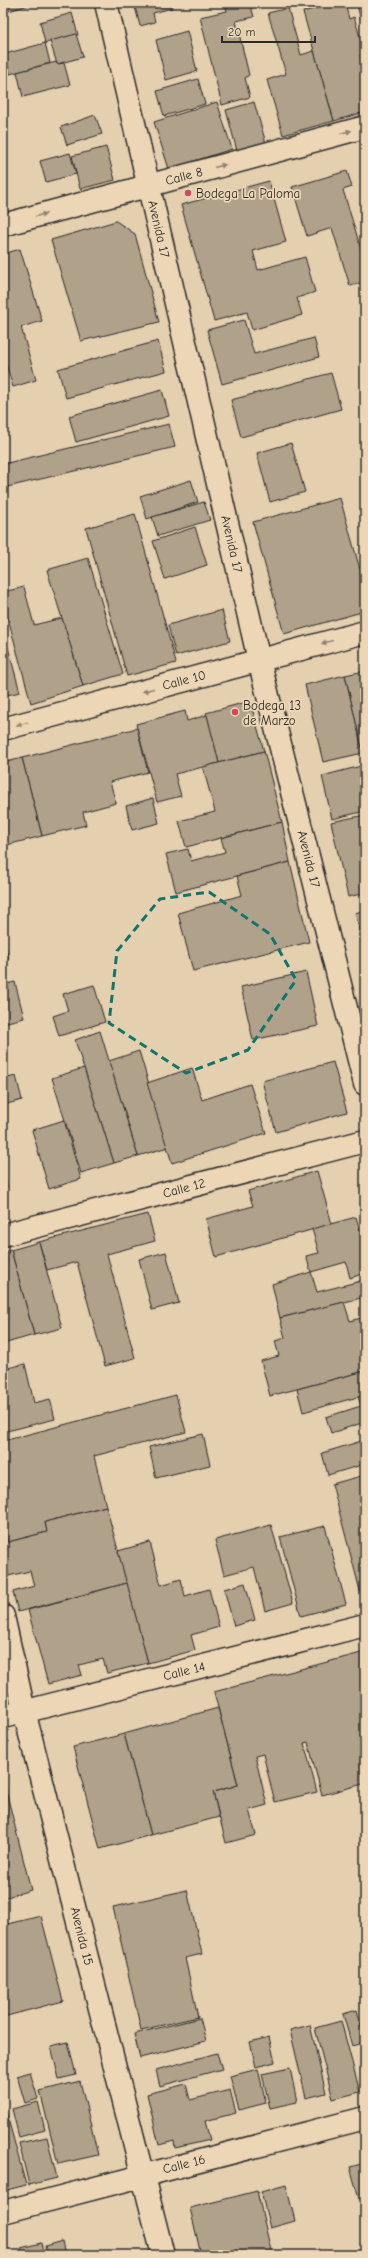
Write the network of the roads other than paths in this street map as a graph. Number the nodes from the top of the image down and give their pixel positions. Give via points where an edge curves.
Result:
1 (106, 3) edge
2 (365, 127) edge
3 (149, 186) junction
4 (3, 225) edge
5 (365, 632) edge
6 (259, 660) junction
7 (3, 729) edge
8 (365, 1084) edge
9 (365, 1141) edge
10 (3, 1235) edge
11 (3, 1616) edge
12 (365, 1626) edge
13 (24, 1711) junction
14 (3, 1717) edge
15 (365, 2118) edge
16 (143, 2174) junction
17 (3, 2212) edge
18 (163, 2255) edge

1 - 3 street, Avenida 17
3 -> 2 street, Calle 8
4 -> 3 street, Calle 8
3 - 6 street, Avenida 17
5 -> 6 street, Calle 10
6 -> 7 street, Calle 10
6 - 8 street, Avenida 17
9 - 10 street, Calle 12
11 - 13 street, Avenida 15
12 - 13 street, Calle 14
13 - 14 street, Calle 14
13 - 16 street, Avenida 15
15 - 16 street, Calle 16
16 - 17 street, Calle 16
16 - 18 street, Avenida 15

